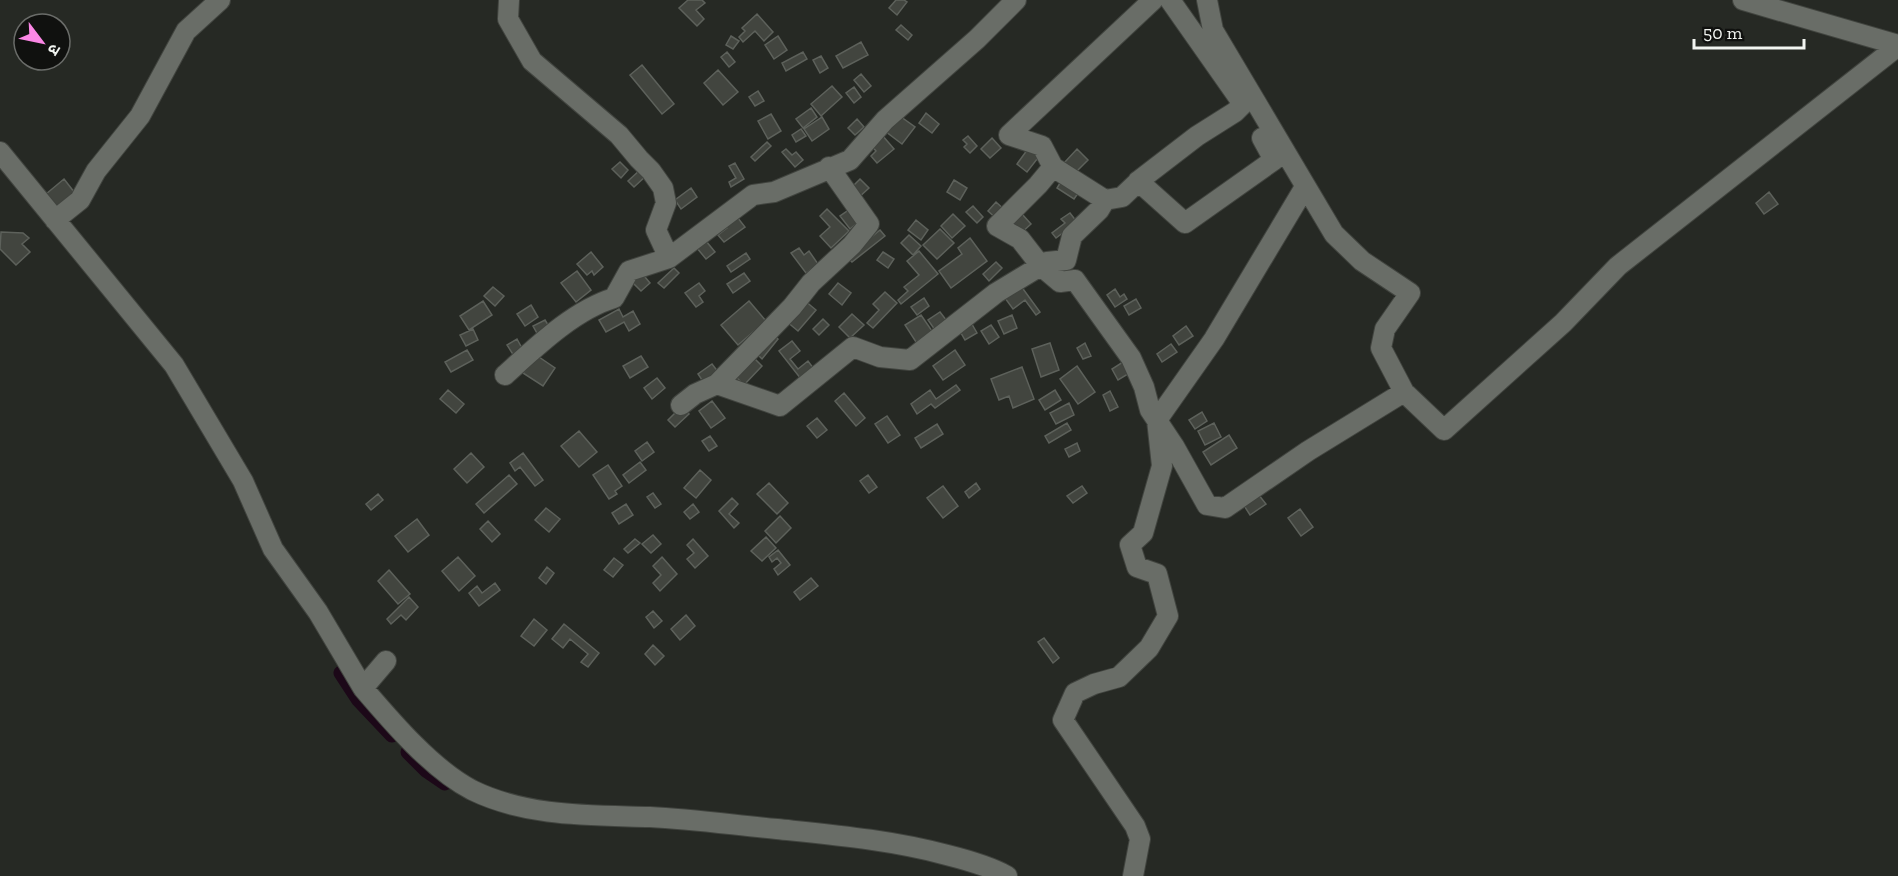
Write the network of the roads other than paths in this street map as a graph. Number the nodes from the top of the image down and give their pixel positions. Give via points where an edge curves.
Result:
1 (220, 0) edge
2 (508, 0) edge
3 (1016, 0) edge
4 (1153, 0) edge
5 (1170, 0) edge
6 (1207, 0) edge
7 (1743, 0) edge
8 (1898, 46) edge
9 (1243, 104) junction
10 (0, 152) edge
11 (829, 167) junction
12 (1053, 167) junction
13 (1138, 181) junction
14 (1305, 187) junction
15 (1105, 200) junction
16 (55, 220) junction
17 (669, 258) junction
18 (1041, 266) junction
19 (505, 375) dead end
20 (717, 384) junction
21 (1404, 392) junction
22 (681, 405) dead end
23 (1157, 420) junction
24 (386, 661) dead end
25 (363, 688) junction
26 (1007, 876) edge
27 (1133, 876) edge

1 - 16 street via 186,31 140,116 96,171 80,200
2 - 17 street via 508,19 532,61 620,135 663,188 666,203 656,230
3 - 11 street via 885,120 850,160
4 - 12 street via 1009,135 1042,146
5 - 9 street
6 - 14 street via 1213,30
7 - 8 street
8 - 21 street via 1618,266 1563,323 1444,430
9 - 13 street
9 - 13 street via 1274,160 1185,223
10 - 16 street
11 - 17 street via 774,192 753,195
11 - 20 street via 869,224
12 - 15 street
12 - 18 street via 997,226 1020,239
13 - 15 street via 1122,197
14 - 21 street via 1334,234 1362,261 1410,293 1385,329 1380,348
14 - 23 street via 1215,339
15 - 18 street via 1071,236 1066,260
16 - 25 street via 174,365 243,481 273,549 318,612
17 - 19 street via 630,270 614,298 599,302 542,341
18 - 20 street via 996,293 910,360 880,357 853,347 780,406
18 - 23 street via 1060,282 1075,280 1131,358
20 - 22 street
21 - 23 street via 1225,508 1207,505
23 - 27 street via 1162,466 1143,532 1130,545 1137,567 1156,574 1168,616 1149,648 1119,677 1076,693 1063,720 1135,826 1140,839
24 - 25 street
25 - 26 street via 398,728 444,770 469,788 512,806 680,819 912,845

